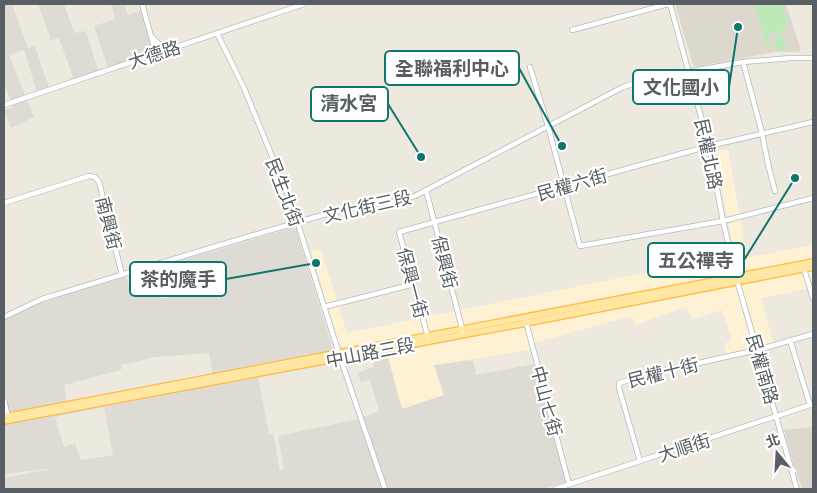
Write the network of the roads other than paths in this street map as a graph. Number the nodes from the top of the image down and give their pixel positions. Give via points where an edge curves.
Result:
1 (142, 4) edge
2 (304, 4) edge
3 (669, 4) edge
4 (572, 30) dead end
5 (216, 33) junction
6 (150, 34) junction
7 (172, 48) junction
8 (156, 54) junction
9 (813, 58) edge
10 (742, 62) junction
11 (530, 67) dead end
12 (689, 72) junction
13 (4, 105) edge
14 (813, 122) edge
15 (548, 126) junction
16 (762, 134) junction
17 (709, 146) junction
18 (564, 186) junction
19 (426, 190) junction
20 (775, 191) dead end
21 (813, 198) edge
22 (4, 203) edge
23 (723, 221) junction
24 (298, 222) junction
25 (435, 222) junction
26 (813, 262) edge
27 (803, 267) junction
28 (813, 267) edge
29 (122, 275) junction
30 (736, 280) junction
31 (414, 284) junction
32 (813, 298) edge
33 (324, 307) junction
34 (4, 317) edge
35 (525, 321) junction
36 (463, 332) junction
37 (813, 334) edge
38 (428, 338) junction
39 (790, 340) junction
40 (757, 350) junction
41 (339, 355) junction
42 (4, 400) edge
43 (811, 405) edge
44 (776, 416) junction
45 (6, 418) edge
46 (640, 461) junction
47 (569, 484) junction
48 (385, 489) edge
49 (554, 489) edge
50 (797, 489) edge

1 - 6 street
2 - 5 street, 大德路
3 - 4 street
3 - 12 street, 民權北路
5 - 7 street, 大德路
5 - 24 street, 民生北街 via 244,88
6 - 7 street via 159,44
6 - 8 street
7 - 8 street, 大德路
8 - 13 street, 大德路
9 - 10 street, 文化街三段
10 - 12 street, 文化街三段
10 - 16 street
11 - 15 street
12 - 15 street, 文化街三段 via 622,87
12 - 17 street, 民權北路
14 - 16 street, 民權六街
15 - 18 street
15 - 19 street, 文化街三段
16 - 17 street, 民權六街
16 - 20 street
17 - 18 street, 民權六街
17 - 23 street, 民權北路
18 - 23 street via 580,246
18 - 25 street, 民權六街
19 - 24 street, 文化街三段 via 409,198 349,208
19 - 25 street, 保興街
21 - 23 street
22 - 29 street, 南興街 via 95,177 99,182
23 - 30 street, 民權北路
24 - 29 street, 文化街三段
24 - 33 street, 民生北街
25 - 31 street, 保興一街 via 399,232
25 - 36 street, 保興街
26 - 27 main road
27 - 28 main road
27 - 30 main road, 中山路三段
27 - 32 street
29 - 34 street, 文化街三段 via 42,299
30 - 35 main road, 中山路三段
30 - 40 street, 民權南路
31 - 33 street
31 - 38 street, 保興一街
33 - 41 street, 民生北街
35 - 36 main road, 中山路三段
35 - 47 street, 中山七街
36 - 38 main road, 中山路三段
37 - 39 street
38 - 41 main road, 中山路三段
39 - 40 street
39 - 43 street
40 - 44 street, 民權南路
40 - 46 street, 民權十街 via 619,383
41 - 45 main road, 中山路三段
41 - 48 street, 民生北街
42 - 45 street
43 - 44 street, 大順街
44 - 46 street, 大順街
44 - 50 street, 民權南路
46 - 47 street, 大順街
47 - 49 street, 大順街

